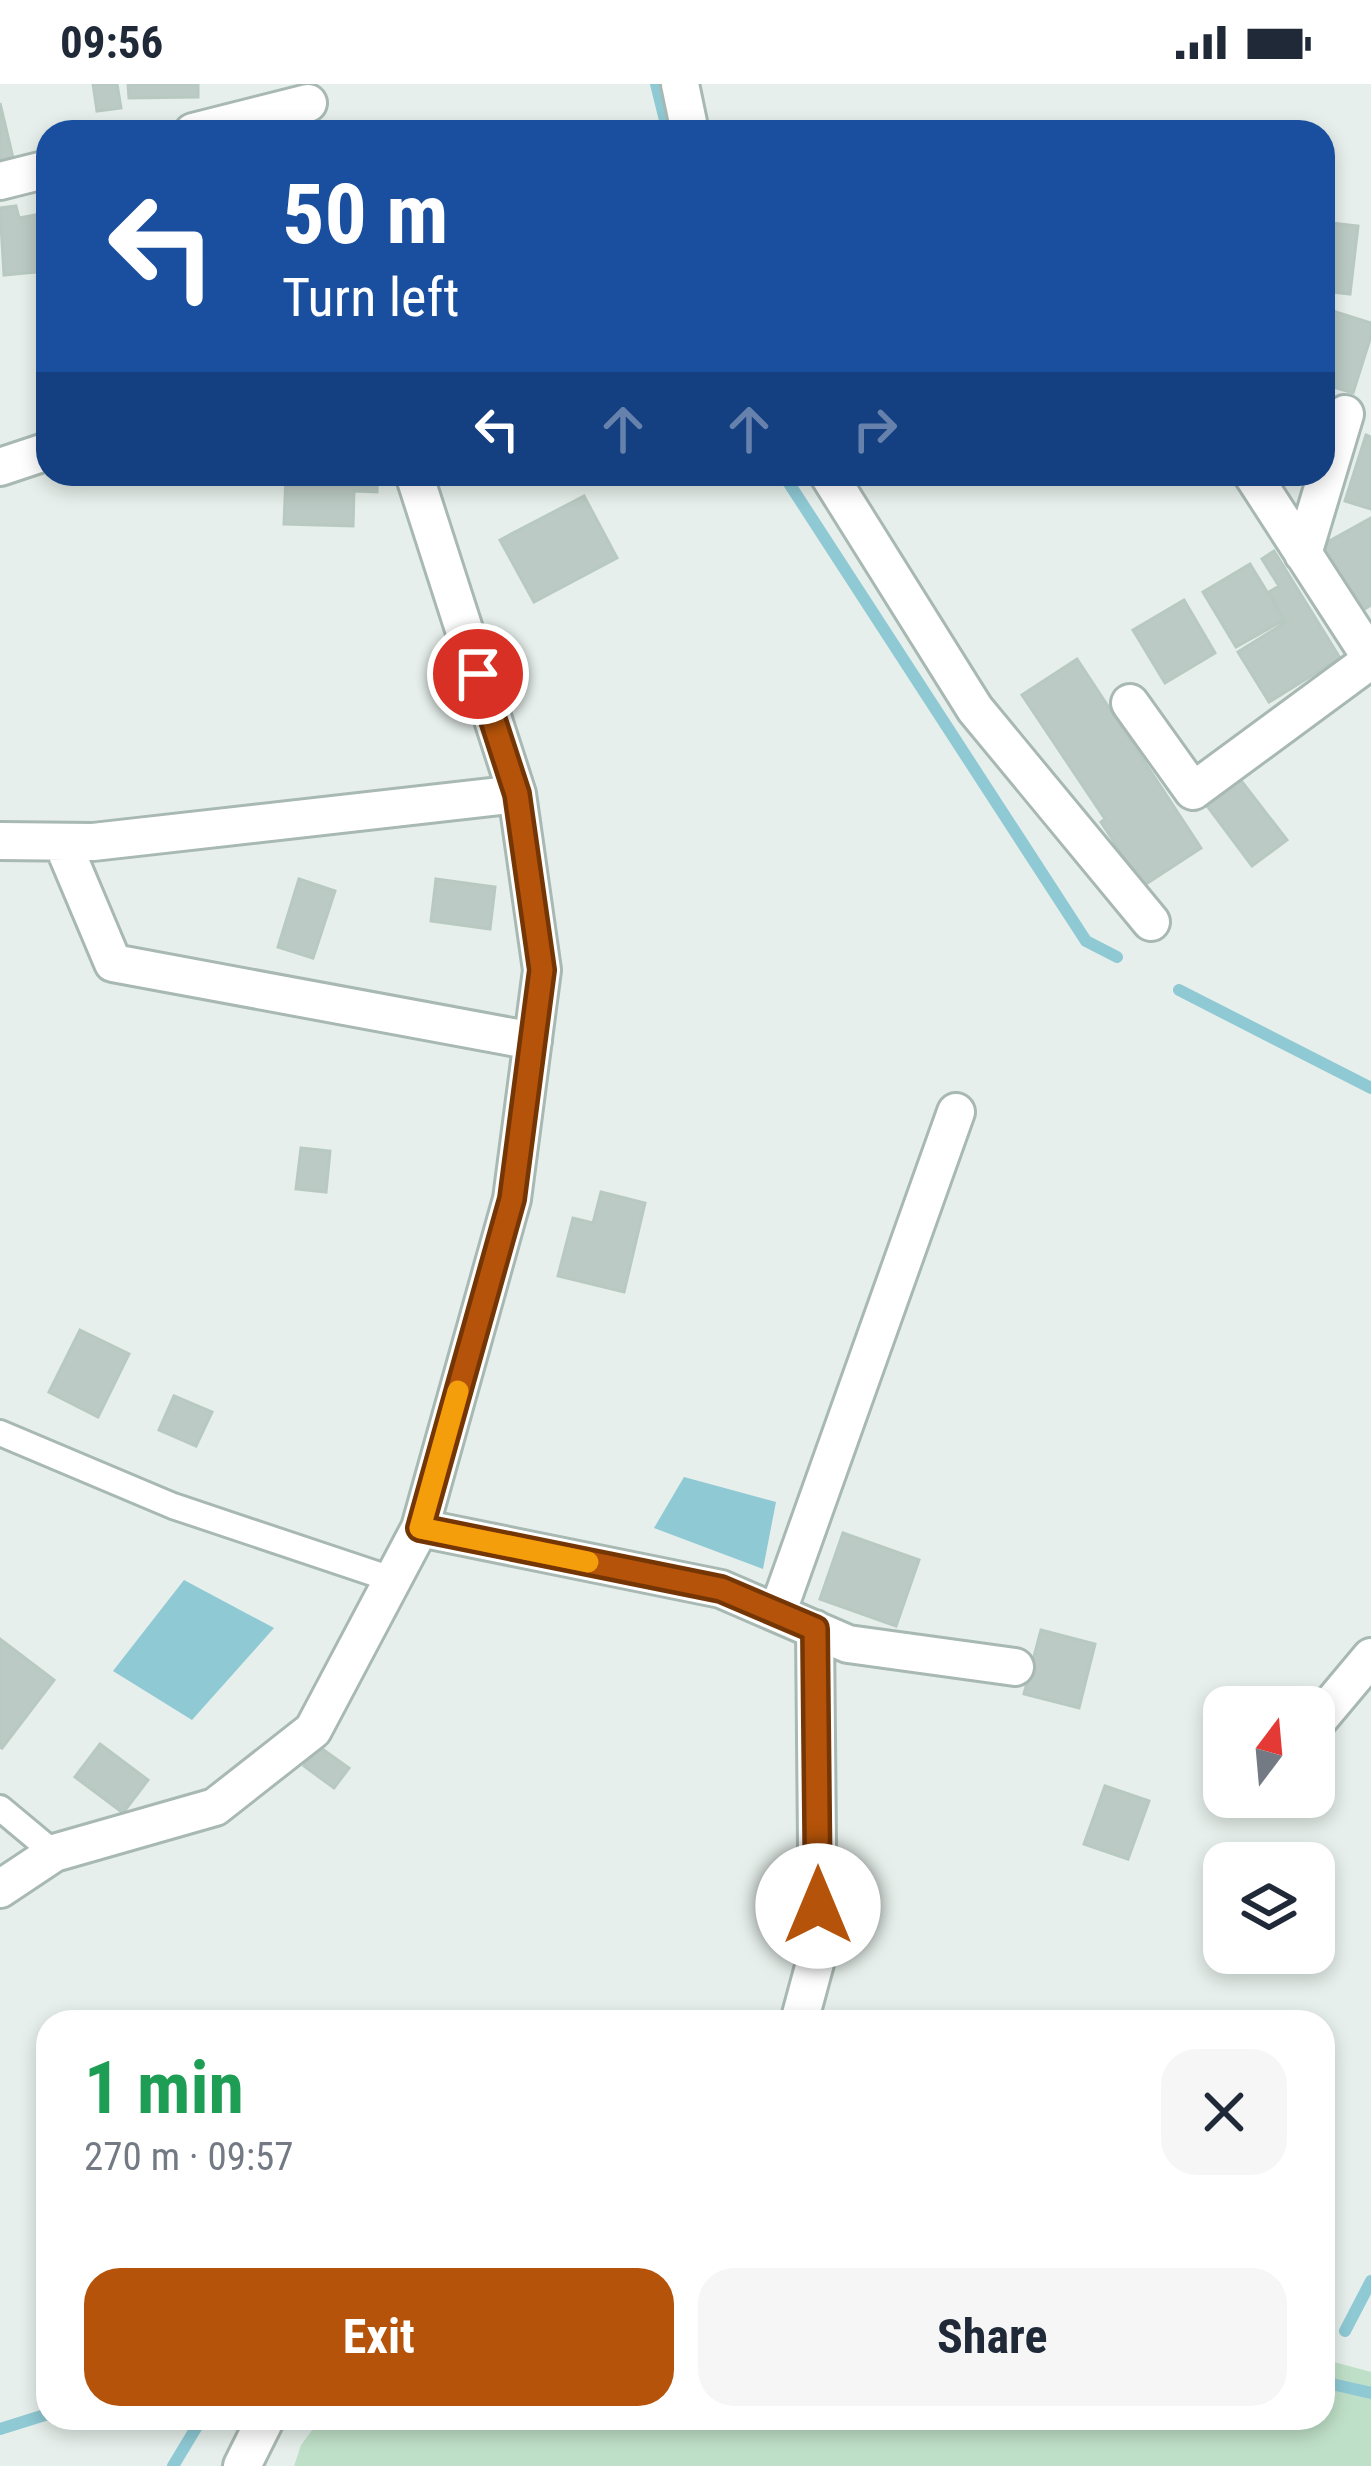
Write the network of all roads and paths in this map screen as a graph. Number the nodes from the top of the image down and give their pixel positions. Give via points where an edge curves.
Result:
1 (680, 84) edge
2 (309, 106) edge
3 (247, 120) edge
4 (688, 120) edge
5 (36, 172) edge
6 (0, 181) edge
7 (1346, 414) dead end
8 (1335, 450) edge
9 (36, 455) edge
10 (0, 467) edge
11 (418, 486) edge
12 (836, 486) edge
13 (1260, 486) edge
14 (1324, 486) edge
15 (1303, 554) junction
16 (1371, 659) edge
17 (1130, 703) dead end
18 (517, 794) junction
19 (0, 842) edge
20 (62, 842) junction
21 (1151, 922) dead end
22 (533, 1041) junction
23 (956, 1112) dead end
24 (0, 1433) edge
25 (420, 1528) junction
26 (394, 1580) junction
27 (778, 1611) junction
28 (815, 1629) junction
29 (1371, 1657) edge
30 (1015, 1667) dead end
31 (1335, 1700) edge
32 (0, 1808) edge
33 (53, 1853) junction
34 (0, 1889) edge
35 (803, 2010) edge
36 (260, 2430) edge
37 (242, 2466) edge

1 - 4 street
2 - 3 street
5 - 6 street
7 - 8 street
9 - 10 street
11 - 18 street
12 - 21 street via 975,709
13 - 15 street
14 - 15 street
15 - 16 street
16 - 17 street via 1192,790
18 - 20 street
18 - 22 street via 542,970
19 - 20 street
20 - 22 street via 113,963
22 - 25 street via 512,1199
23 - 27 street
24 - 26 lane via 173,1506
25 - 26 street
25 - 27 street via 721,1589
26 - 33 street via 313,1730 215,1807
27 - 28 street
28 - 30 street via 848,1644
28 - 35 street via 818,1952
29 - 31 street
32 - 33 lane
33 - 34 street
36 - 37 street

